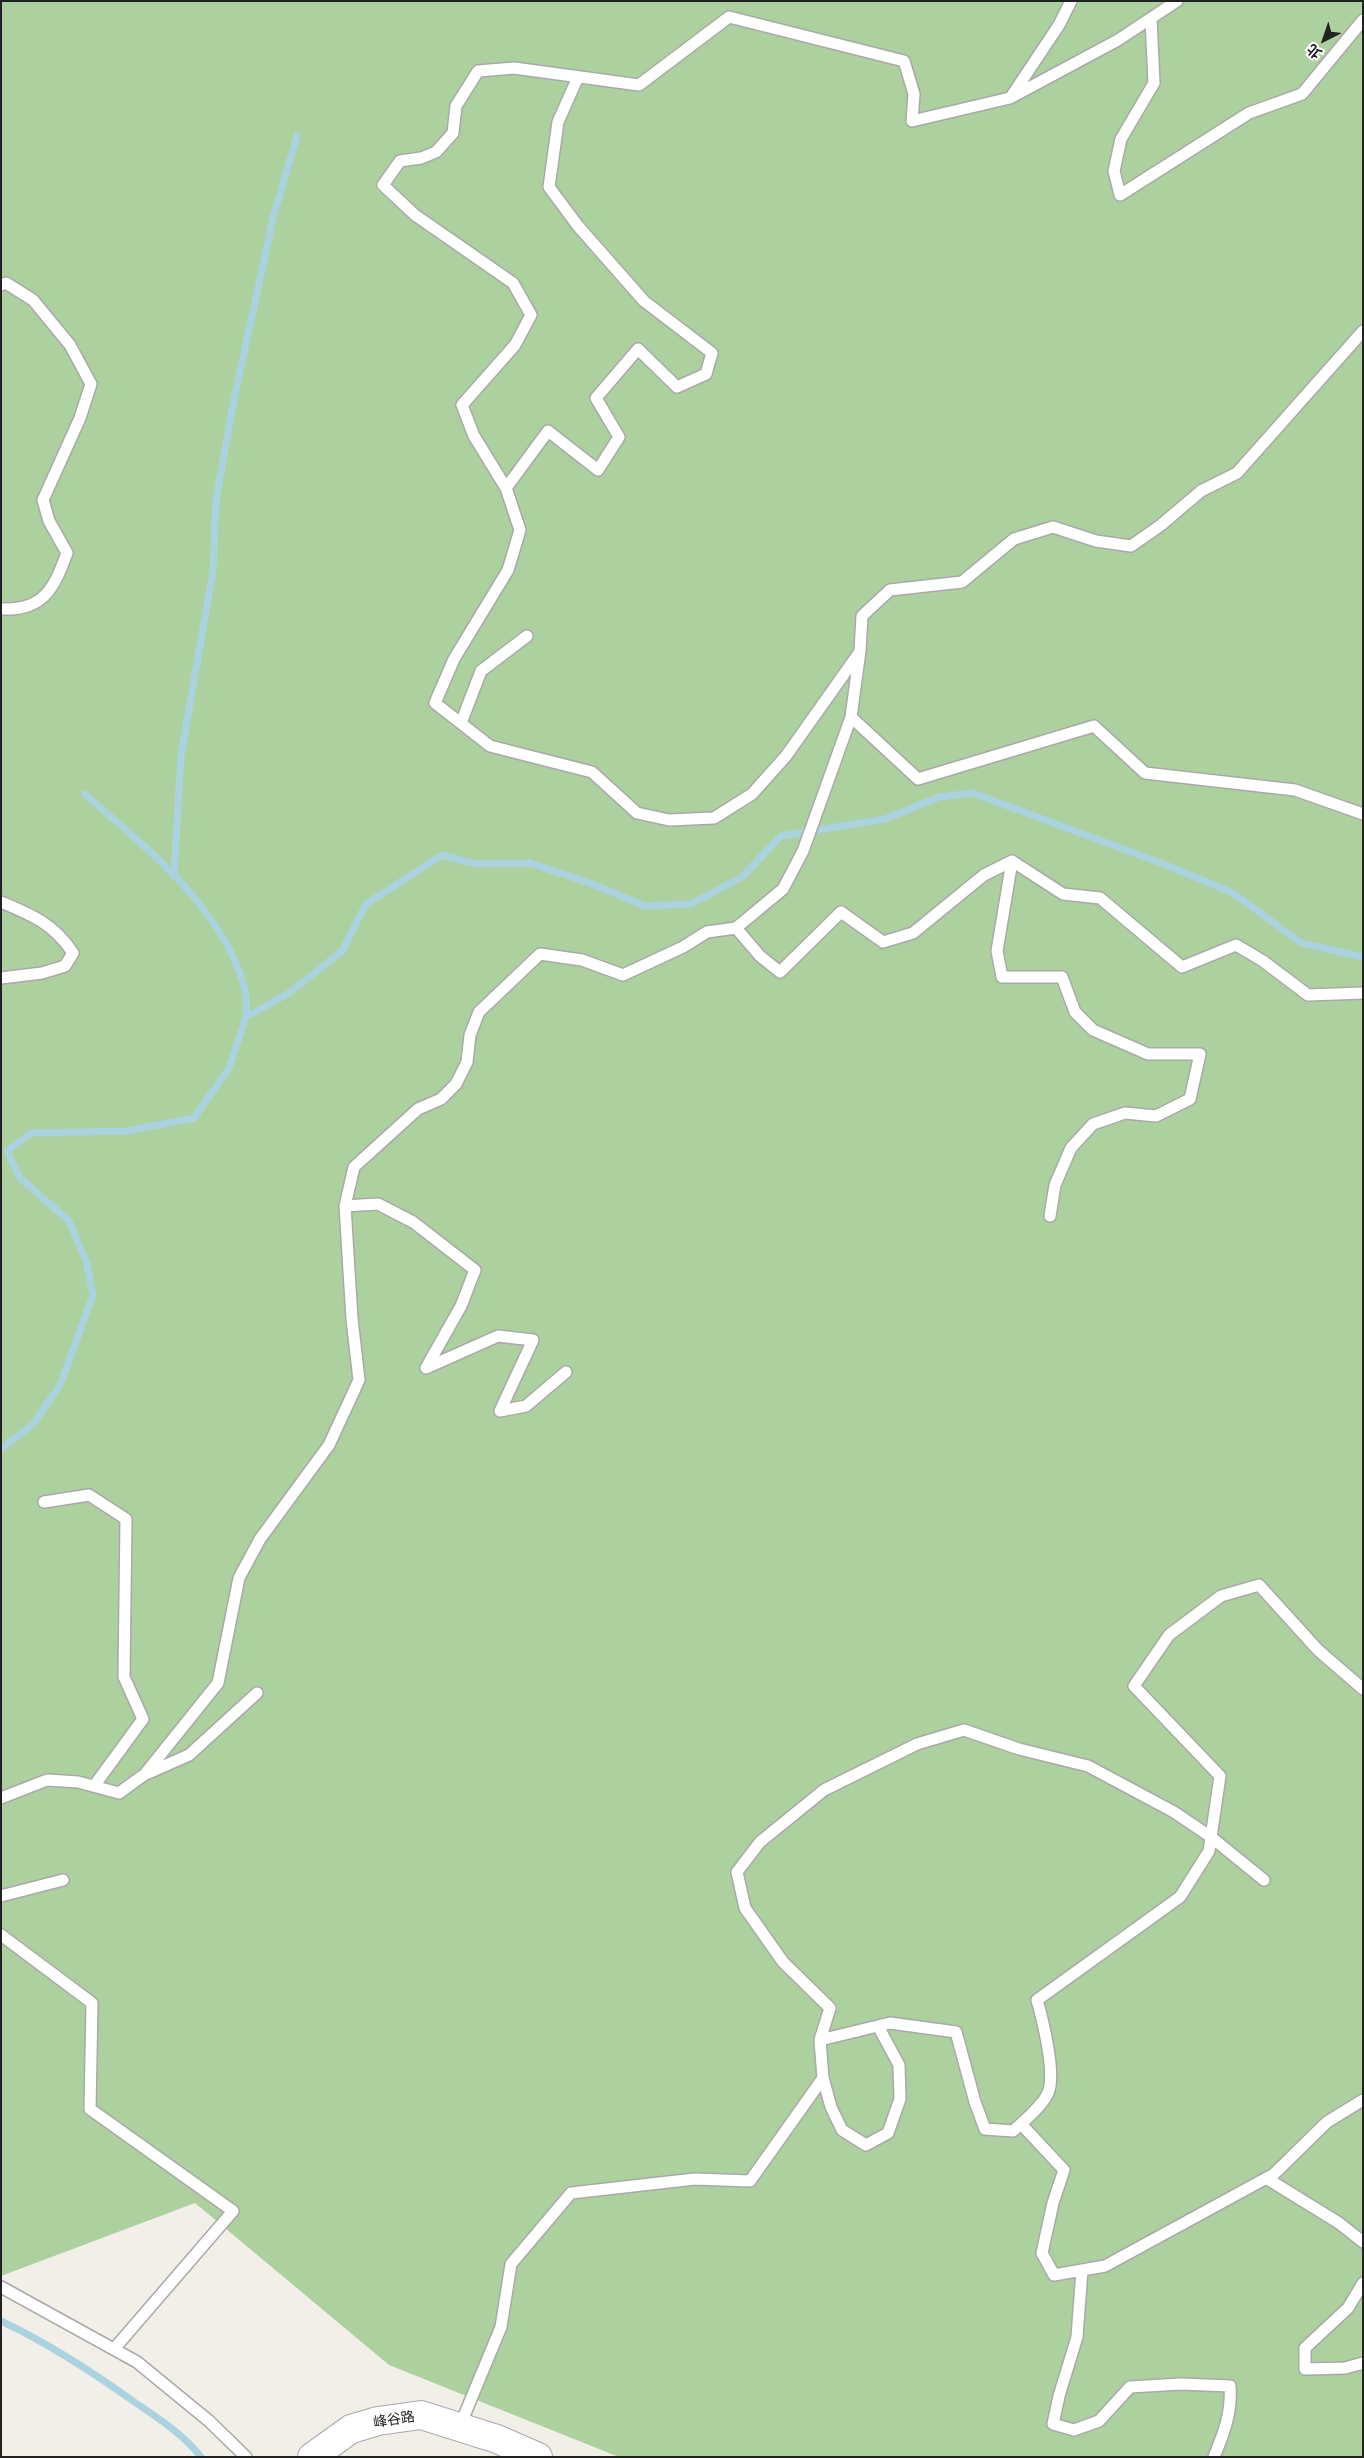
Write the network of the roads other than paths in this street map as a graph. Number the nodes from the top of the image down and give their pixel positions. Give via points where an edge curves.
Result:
1 (1071, 1) edge
2 (1178, 1) edge
3 (1151, 19) junction
4 (1363, 20) edge
5 (578, 77) junction
6 (1010, 98) junction
7 (1, 284) edge
8 (1363, 331) edge
9 (506, 488) junction
10 (1, 609) edge
11 (526, 636) dead end
12 (860, 651) junction
13 (852, 717) junction
14 (461, 723) junction
15 (1363, 814) edge
16 (1012, 861) junction
17 (1, 902) edge
18 (736, 928) junction
19 (1, 978) edge
20 (1363, 993) edge
21 (345, 1206) junction
22 (1050, 1216) dead end
23 (566, 1372) dead end
24 (44, 1502) dead end
25 (1363, 1689) edge
26 (257, 1694) dead end
27 (145, 1774) junction
28 (94, 1786) junction
29 (1, 1798) edge
30 (1211, 1837) junction
31 (63, 1880) dead end
32 (1264, 1880) dead end
33 (1, 1896) edge
34 (1, 1935) edge
35 (878, 2026) junction
36 (820, 2040) junction
37 (823, 2078) junction
38 (1363, 2100) edge
39 (1021, 2124) junction
40 (1266, 2178) junction
41 (1363, 2242) edge
42 (1082, 2270) junction
43 (1363, 2283) edge
44 (1, 2287) edge
45 (114, 2349) junction
46 (1363, 2363) edge
47 (459, 2428) junction
48 (246, 2457) edge
49 (312, 2457) edge
50 (538, 2457) edge
51 (1214, 2457) edge

1 - 6 lane via 1059,25
2 - 3 lane
3 - 4 lane via 1154,84 1121,139 1114,171 1120,195 1249,113 1302,94
3 - 6 lane
5 - 6 lane via 639,85 730,18 904,61 914,94 912,121
5 - 9 lane via 514,68 478,70 456,106 453,132 436,152 400,161 383,185 415,215 513,283 531,315 515,345 462,405 474,436
5 - 9 lane via 558,122 549,187 578,226 644,301 712,353 706,374 677,387 638,349 596,398 619,437 598,470 548,431
7 - 10 lane via 6,283 33,300 70,346 90,384 80,418 43,500 67,553 57,581 38,603
8 - 12 lane via 1237,472 1200,491 1131,546 1096,541 1053,527 1014,540 962,582 890,590 862,616
9 - 14 lane via 520,530 508,570 454,659 435,703
11 - 14 lane via 482,671
12 - 13 lane
12 - 14 lane via 786,756 752,794 714,818 669,820 636,813 592,772 490,746
13 - 15 lane via 918,779 1094,726 1145,773 1295,790
13 - 18 lane via 805,846 783,889
16 - 18 lane via 984,875 913,933 891,940 883,942 841,912 780,972 760,956
16 - 20 lane via 1063,894 1100,898 1182,967 1236,945 1308,995
16 - 22 lane via 997,951 1002,977 1062,977 1075,1012 1093,1030 1148,1054 1200,1054 1190,1099 1156,1116 1125,1113 1094,1124 1071,1148 1055,1185
17 - 19 lane via 34,916 62,936 73,953 65,966
18 - 21 lane via 707,932 623,975 582,960 540,954 478,1012 470,1036 467,1062 456,1084 441,1100 418,1109 354,1168
21 - 23 lane via 378,1204 413,1222 475,1270 461,1306 426,1368 498,1336 532,1340 500,1411 526,1406
21 - 27 lane via 359,1380 329,1445 260,1540 239,1578 218,1683
24 - 28 lane via 89,1495 126,1519 124,1677 143,1719
25 - 30 lane via 1318,1650 1259,1584 1221,1596 1169,1635 1134,1686 1220,1776
26 - 27 lane via 189,1755
27 - 28 lane via 118,1793
28 - 29 lane via 47,1780
30 - 32 lane
30 - 36 lane via 1174,1812 1088,1766 1019,1749 964,1730 917,1744 824,1790 760,1842 737,1872 745,1908 783,1962 830,2008
30 - 39 lane via 1209,1851 1180,1897 1037,2000 1049,2065 1049,2091
31 - 33 lane
34 - 45 lane via 92,2003 90,2109 233,2211
35 - 36 lane
35 - 37 lane via 899,2065 900,2099 888,2133 866,2144 842,2130
35 - 39 lane via 890,2023 956,2032 985,2129 1013,2131
36 - 37 lane
37 - 47 lane via 750,2181 695,2179 571,2193 511,2264 501,2326
38 - 40 lane via 1326,2122 1274,2174
39 - 42 lane via 1064,2170 1042,2253 1054,2275
40 - 41 lane via 1339,2223
40 - 42 lane via 1105,2266
42 - 51 lane via 1077,2337 1053,2424 1074,2430 1099,2421 1130,2387 1230,2386 1227,2427
43 - 46 lane via 1348,2308 1305,2348 1306,2369 1344,2368
44 - 45 lane
45 - 48 lane via 137,2362 209,2421
47 - 49 street, 峰谷路 via 421,2416 378,2420 351,2429
47 - 50 street, 峰谷路 via 497,2439

